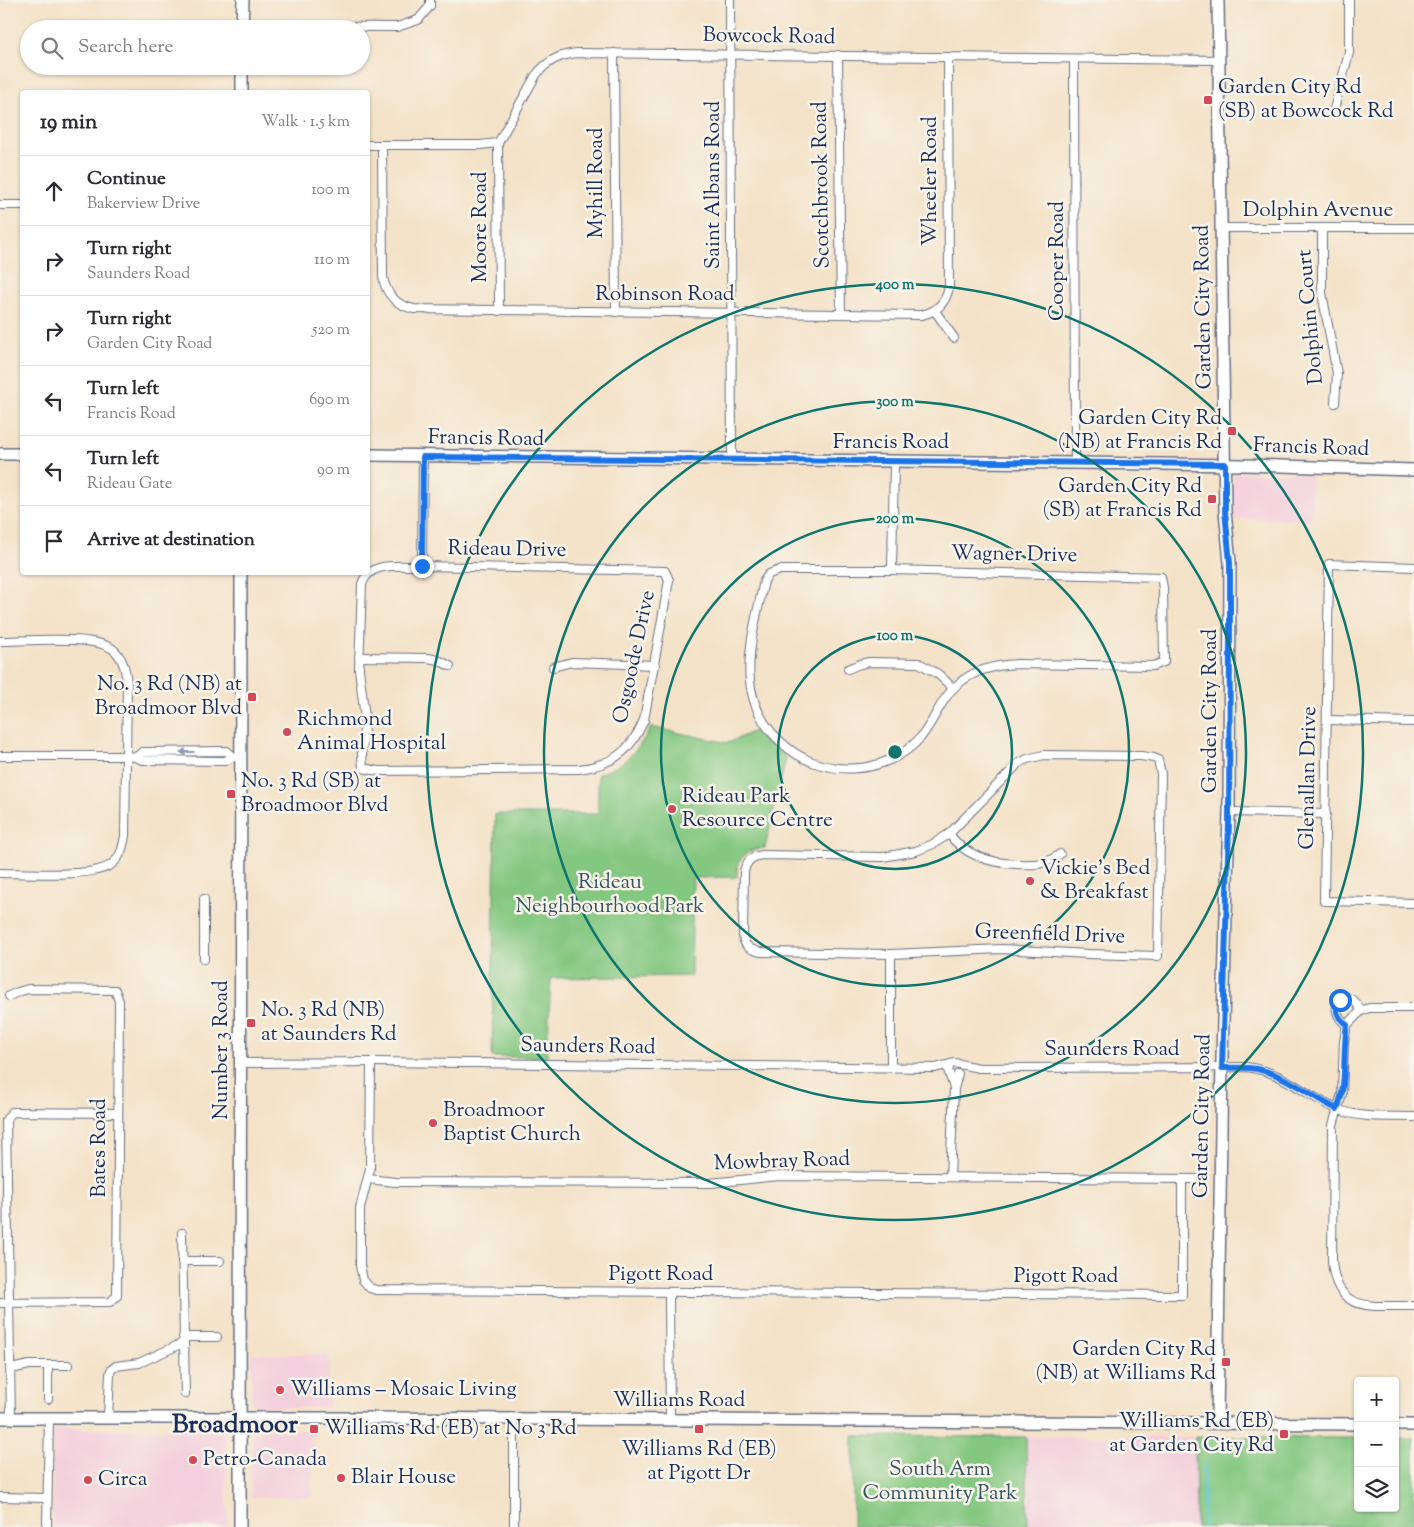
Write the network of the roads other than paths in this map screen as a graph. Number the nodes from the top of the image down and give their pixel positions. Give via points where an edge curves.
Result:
1 (243, 0) edge
2 (430, 0) edge
3 (730, 0) edge
4 (1218, 0) edge
5 (1349, 0) edge
6 (242, 20) edge
7 (370, 27) edge
8 (614, 53) junction
9 (731, 54) junction
10 (838, 56) junction
11 (948, 57) junction
12 (1074, 59) junction
13 (1218, 60) junction
14 (242, 75) edge
15 (242, 90) edge
16 (1333, 113) dead end
17 (498, 143) junction
18 (370, 145) edge
19 (382, 145) junction
20 (0, 205) edge
21 (20, 205) edge
22 (1222, 228) junction
23 (1322, 228) junction
24 (1414, 228) edge
25 (942, 304) joint
26 (935, 310) junction
27 (499, 311) junction
28 (616, 312) junction
29 (732, 313) junction
30 (841, 314) junction
31 (954, 338) dead end
32 (1335, 403) dead end
33 (0, 454) edge
34 (20, 454) edge
35 (370, 455) edge
36 (423, 457) junction
37 (732, 460) junction
38 (894, 462) junction
39 (1075, 463) junction
40 (1225, 464) junction
41 (1414, 470) edge
42 (422, 566) junction
43 (1414, 567) edge
44 (892, 570) junction
45 (665, 571) joint
46 (370, 572) edge
47 (241, 575) edge
48 (366, 575) edge
49 (0, 641) edge
50 (359, 657) junction
51 (655, 664) junction
52 (450, 666) dead end
53 (553, 667) dead end
54 (848, 669) dead end
55 (953, 688) junction
56 (1327, 720) junction
57 (1414, 722) edge
58 (0, 756) edge
59 (126, 756) junction
60 (237, 757) junction
61 (363, 768) joint
62 (1229, 812) junction
63 (1326, 814) junction
64 (949, 834) junction
65 (1060, 854) dead end
66 (0, 873) edge
67 (204, 899) dead end
68 (1414, 903) edge
69 (891, 954) junction
70 (204, 959) dead end
71 (9, 996) dead end
72 (1414, 1008) edge
73 (1361, 1012) junction
74 (1347, 1025) junction
75 (371, 1062) junction
76 (241, 1063) junction
77 (891, 1068) junction
78 (1222, 1068) junction
79 (954, 1070) junction
80 (1337, 1109) junction
81 (118, 1113) junction
82 (1414, 1117) edge
83 (950, 1177) junction
84 (368, 1179) junction
85 (1182, 1179) junction
86 (1198, 1179) dead end
87 (3, 1180) edge
88 (182, 1233) dead end
89 (182, 1261) junction
90 (220, 1261) dead end
91 (669, 1292) junction
92 (1182, 1295) joint
93 (0, 1303) edge
94 (10, 1303) junction
95 (1414, 1306) edge
96 (217, 1337) dead end
97 (183, 1340) junction
98 (48, 1365) junction
99 (68, 1365) dead end
100 (11, 1369) junction
101 (185, 1394) dead end
102 (48, 1399) dead end
103 (5, 1418) edge
104 (49, 1418) junction
105 (108, 1418) junction
106 (240, 1418) junction
107 (514, 1419) junction
108 (670, 1420) junction
109 (1216, 1423) junction
110 (1354, 1424) edge
111 (1399, 1425) edge
112 (1414, 1425) edge
113 (0, 1497) edge
114 (46, 1498) junction
115 (47, 1527) edge
116 (240, 1527) edge
117 (514, 1527) edge

1 - 6 street
2 - 7 street via 430,6 418,20 396,27
3 - 9 street, Saint Albans Road
4 - 13 street, Garden City Road
5 - 16 street via 1349,53
8 - 9 street, Bowcock Road
8 - 17 street, Bowcock Road via 566,54 548,62 536,75
8 - 28 street, Myhill Road
9 - 10 street, Bowcock Road
9 - 29 street, Saint Albans Road
10 - 11 street, Bowcock Road
10 - 30 street, Scotchbrook Road
11 - 12 street, Bowcock Road
11 - 25 street, Wheeler Road via 950,287
12 - 13 street, Bowcock Road
12 - 39 street, Cooper Road
13 - 22 street, Garden City Road
14 - 15 street
17 - 19 street
17 - 27 street, Moore Road
18 - 19 street
19 - 27 street, Robinson Road via 383,277 386,290 399,304 414,309
20 - 21 street
22 - 23 street, Dolphin Avenue
22 - 40 street, Garden City Road
23 - 24 street, Dolphin Avenue
23 - 32 street, Dolphin Court via 1322,293 1337,374
25 - 26 street, Robinson Road
26 - 30 street, Robinson Road via 921,315
26 - 31 street
27 - 28 street, Robinson Road
28 - 29 street, Robinson Road
29 - 30 street, Robinson Road
29 - 37 street, Saint Albans Road
33 - 34 street
35 - 36 street, Francis Road
36 - 37 street, Francis Road
36 - 42 street
37 - 38 street, Francis Road
38 - 39 street, Francis Road
38 - 44 street
39 - 40 street, Francis Road
40 - 41 street, Francis Road
40 - 62 street, Garden City Road via 1230,563
42 - 45 street, Rideau Drive
42 - 46 street, Rideau Drive via 377,568
43 - 56 street, Glenallan Drive via 1329,564
44 - 55 street, Wagner Drive via 780,570 769,574 764,581 748,667 758,714 772,734 801,758 824,766 866,767 884,762 919,739
44 - 55 street, Wagner Drive via 1161,576 1164,662 1153,666 1004,665 980,671
45 - 51 street, Osgoode Drive via 669,580
47 - 60 street, Number 3 Road
48 - 50 street, Rideau Drive via 361,591
49 - 59 street via 91,642 115,651 126,674
50 - 52 street via 428,658
50 - 61 street, Rideau Drive via 365,718
51 - 53 street via 572,662
51 - 61 street, Osgoode Drive via 639,733 619,756 607,762 579,768 378,771
54 - 55 street via 869,662 919,663
56 - 57 street
56 - 63 street, Glenallan Drive
58 - 59 street
59 - 60 street via 136,757 142,752 227,751
59 - 66 street via 125,836 121,854 112,864 90,872
60 - 76 street, Number 3 Road
62 - 63 street
62 - 78 street, Garden City Road
63 - 68 street, Glenallan Drive via 1324,902
64 - 65 street via 973,854 993,862 1038,864
64 - 69 street, Greenfield Drive via 925,848 896,856 763,855 751,858 745,865 743,936 750,949 761,952
64 - 69 street, Greenfield Drive via 1012,768 1028,758 1044,755 1149,756 1158,760 1161,774 1158,956 1002,949
67 - 70 street
69 - 77 street
71 - 81 street, Bates Road via 28,989 115,990 119,1001
72 - 73 street via 1369,1008
73 - 74 street
73 - 74 street via 1353,999 1340,1000 1336,1012
74 - 80 street via 1342,1094
75 - 76 street, Saunders Road
75 - 77 street, Saunders Road
75 - 84 street, Pigott Road
76 - 106 street, Number 3 Road
77 - 79 street, Saunders Road
78 - 79 street, Saunders Road
78 - 80 street, Saunders Road via 1252,1068 1285,1078
78 - 109 street, Garden City Road
79 - 83 street
80 - 82 street, Saunders Road via 1354,1114
80 - 95 street via 1333,1125 1332,1262 1335,1281 1343,1295 1357,1303
81 - 87 street via 12,1112 6,1120
81 - 94 street, Bates Road via 117,1296 110,1302
83 - 84 street, Mowbray Road via 772,1176 710,1183 405,1182
83 - 85 street, Mowbray Road
84 - 91 street, Pigott Road via 360,1208 360,1265 363,1280 370,1288 383,1291
85 - 86 street, Mowbray Road
85 - 92 street, Garden City Road
87 - 94 street
88 - 89 street
89 - 90 street
89 - 97 street
91 - 92 street, Pigott Road
91 - 108 street
93 - 94 street, Bates Road
94 - 100 street
96 - 97 street
97 - 101 street
97 - 105 street via 139,1363 113,1368
98 - 99 street
98 - 100 street
98 - 102 street
100 - 103 street
103 - 104 street, Williams Road
104 - 105 street, Williams Road
104 - 114 street
105 - 106 street, Williams Road
106 - 107 street, Williams Road
106 - 116 street, Number 3 Road
107 - 108 street, Williams Road
107 - 117 street
108 - 109 street, Williams Road
109 - 110 street, Williams Road
111 - 112 street
113 - 114 street
114 - 115 street

